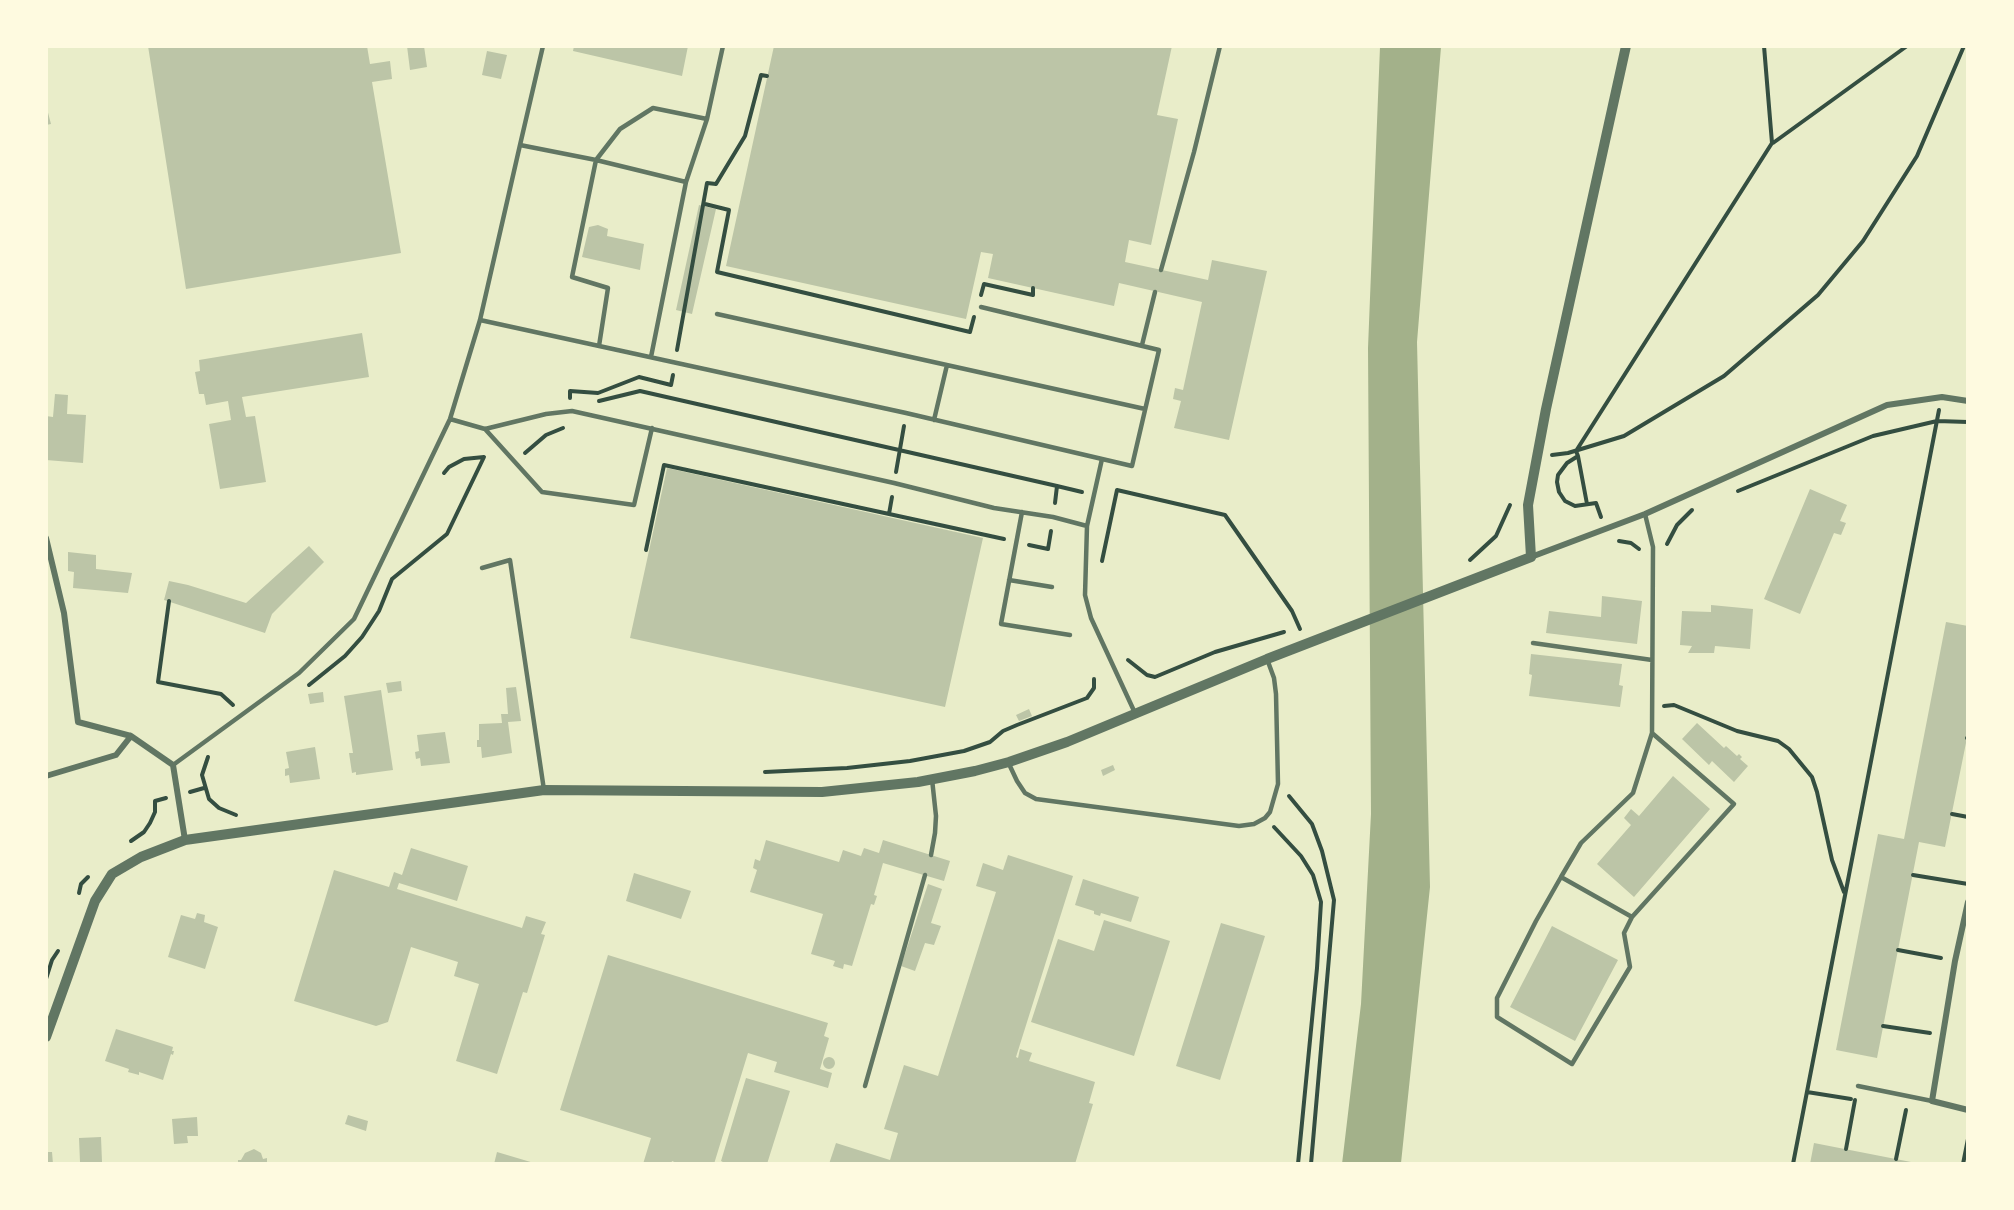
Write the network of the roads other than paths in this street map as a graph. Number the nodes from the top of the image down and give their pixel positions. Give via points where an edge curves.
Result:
1 (543, 46) edge
2 (723, 46) edge
3 (1220, 46) edge
4 (1626, 46) edge
5 (707, 119) junction
6 (520, 145) junction
7 (596, 160) junction
8 (686, 182) junction
9 (1161, 270) dead end
10 (1155, 292) dead end
11 (981, 307) dead end
12 (717, 314) dead end
13 (480, 320) junction
14 (1142, 345) junction
15 (599, 346) junction
16 (651, 357) junction
17 (947, 365) junction
18 (1968, 401) edge
19 (1145, 409) junction
20 (450, 420) junction
21 (934, 420) junction
22 (652, 428) junction
23 (484, 429) junction
24 (1102, 459) junction
25 (1022, 512) junction
26 (1645, 514) junction
27 (1087, 526) junction
28 (46, 538) edge
29 (1531, 556) junction
30 (482, 568) dead end
31 (1009, 580) junction
32 (1052, 587) dead end
33 (1070, 635) dead end
34 (1533, 643) dead end
35 (1267, 659) junction
36 (1652, 660) junction
37 (1135, 713) junction
38 (1652, 733) junction
39 (131, 736) junction
40 (1009, 762) junction
41 (173, 765) junction
42 (46, 776) edge
43 (932, 779) junction
44 (544, 790) junction
45 (185, 840) junction
46 (931, 855) dead end
47 (925, 875) dead end
48 (1561, 877) junction
49 (1968, 902) edge
50 (1632, 917) junction
51 (1964, 932) edge
52 (46, 1037) edge
53 (865, 1086) dead end
54 (1858, 1086) road end
55 (1932, 1101) junction
56 (1968, 1110) edge

1 - 6 lane
2 - 5 lane
3 - 9 lane
4 - 29 street via 1528,505
5 - 7 lane via 653,108 620,129
5 - 8 lane
6 - 7 lane
6 - 13 lane
7 - 8 lane
7 - 15 lane via 572,277 608,288
8 - 16 lane
10 - 14 lane
11 - 14 lane
12 - 17 lane
13 - 15 lane
13 - 20 lane
14 - 19 lane via 1159,350
15 - 16 lane
16 - 21 lane
17 - 19 lane
17 - 21 lane
18 - 26 street via 1942,397 1887,405
19 - 24 lane via 1132,466
20 - 23 lane
20 - 41 lane via 354,619 299,673
21 - 24 lane
22 - 23 lane via 572,411
22 - 23 lane via 633,505 542,492
22 - 25 lane
24 - 27 lane
25 - 27 lane
25 - 31 lane
26 - 29 street
26 - 36 lane via 1653,547
27 - 37 lane via 1085,595 1091,618
28 - 39 street via 64,613 78,722
29 - 35 street
30 - 44 lane via 510,560
31 - 32 lane
31 - 33 lane via 1001,624
34 - 36 lane
35 - 37 street
35 - 40 lane via 1276,694 1278,784 1265,818 1254,824 1036,799 1025,793
36 - 38 lane
37 - 40 street
38 - 48 lane via 1633,792 1581,843
38 - 50 lane via 1734,804
39 - 41 street
39 - 42 street via 116,755
40 - 43 street
41 - 45 street
43 - 44 street via 822,792
43 - 46 lane via 936,816
44 - 45 street
45 - 52 street via 141,857 112,874 95,901
47 - 53 lane
48 - 50 lane
48 - 50 lane via 1497,998 1497,1017 1572,1064 1630,967 1624,933
49 - 51 street
51 - 55 street via 1955,961
54 - 55 lane
55 - 56 street

